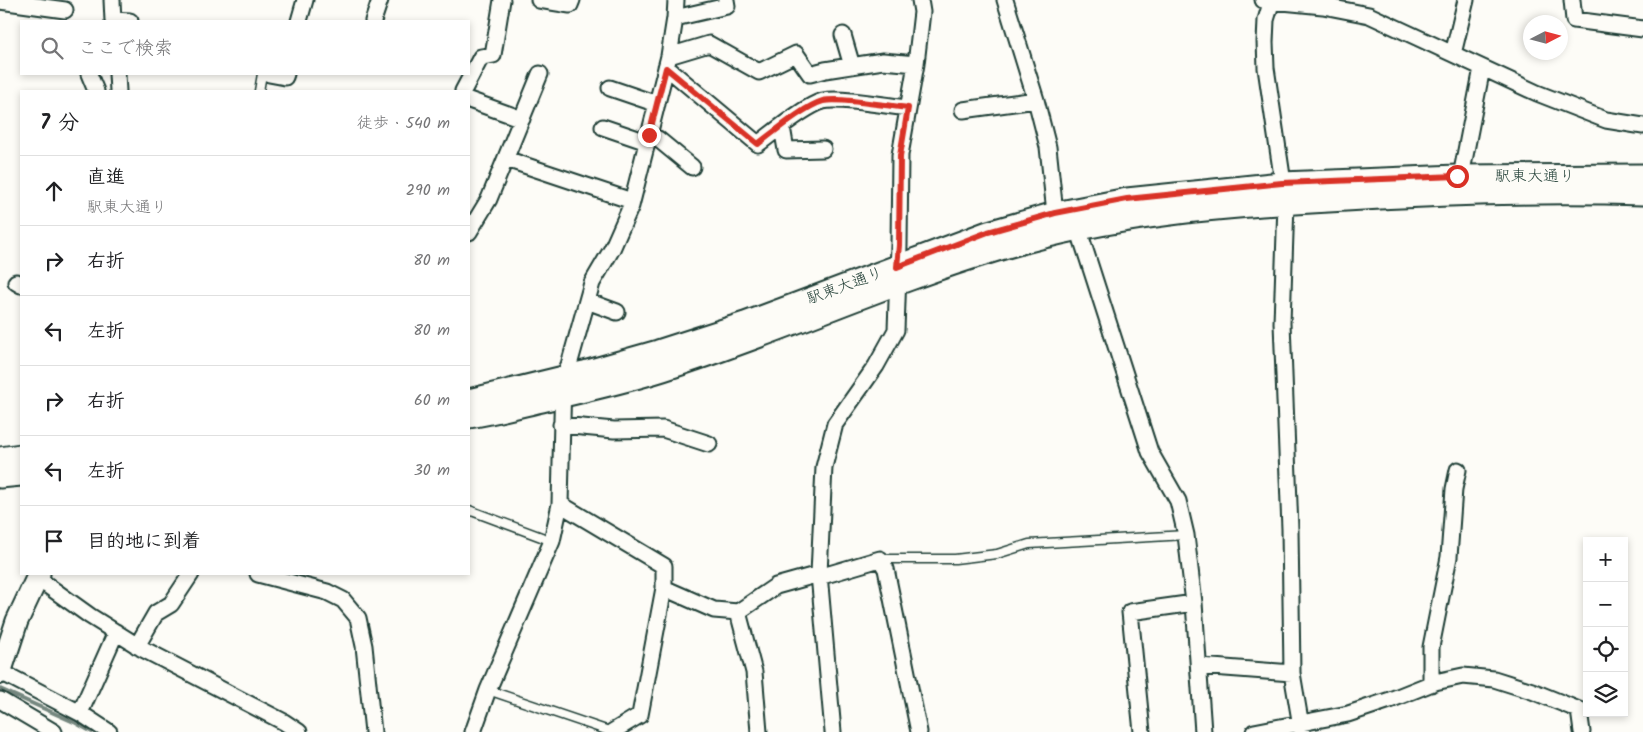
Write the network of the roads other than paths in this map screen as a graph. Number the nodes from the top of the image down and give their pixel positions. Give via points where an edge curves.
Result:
1 (112, 0) edge
2 (305, 0) edge
3 (380, 0) edge
4 (502, 0) edge
5 (539, 0) edge
6 (572, 0) edge
7 (676, 0) edge
8 (726, 0) edge
9 (920, 0) edge
10 (1005, 0) edge
11 (1466, 0) edge
12 (1572, 0) edge
13 (0, 1) edge
14 (1269, 1) edge
15 (65, 10) edge
16 (675, 18) junction
17 (113, 20) edge
18 (299, 20) edge
19 (374, 20) edge
20 (1643, 29) edge
21 (844, 35) dead end
22 (1452, 54) junction
23 (668, 62) junction
24 (916, 64) junction
25 (852, 66) junction
26 (1482, 68) junction
27 (540, 74) dead end
28 (89, 75) edge
29 (117, 75) edge
30 (262, 75) edge
31 (610, 88) dead end
32 (96, 90) edge
33 (118, 90) edge
34 (259, 90) edge
35 (464, 90) edge
36 (470, 100) edge
37 (1036, 100) junction
38 (657, 104) junction
39 (908, 108) junction
40 (963, 110) dead end
41 (522, 119) junction
42 (1643, 126) edge
43 (603, 127) dead end
44 (782, 127) junction
45 (648, 138) junction
46 (823, 149) dead end
47 (506, 159) junction
48 (1463, 166) dead end
49 (692, 167) dead end
50 (1643, 175) edge
51 (1284, 193) junction
52 (1643, 194) edge
53 (632, 202) junction
54 (1055, 213) junction
55 (1078, 228) junction
56 (470, 230) edge
57 (897, 276) junction
58 (587, 301) junction
59 (617, 312) dead end
60 (563, 387) junction
61 (470, 400) edge
62 (470, 416) edge
63 (561, 425) junction
64 (708, 444) dead end
65 (20, 456) edge
66 (0, 458) edge
67 (1458, 470) dead end
68 (20, 475) edge
69 (0, 478) edge
70 (560, 504) junction
71 (470, 510) edge
72 (1186, 535) junction
73 (552, 541) junction
74 (880, 560) junction
75 (190, 575) edge
76 (262, 575) edge
77 (38, 576) edge
78 (819, 576) junction
79 (664, 588) junction
80 (1194, 603) junction
81 (738, 612) junction
82 (116, 632) junction
83 (137, 646) junction
84 (1199, 666) junction
85 (0, 672) edge
86 (1292, 673) junction
87 (1431, 684) junction
88 (488, 690) junction
89 (0, 700) edge
90 (80, 713) junction
91 (1302, 727) edge
92 (54, 732) edge
93 (109, 732) edge
94 (300, 732) edge
95 (372, 732) edge
96 (473, 732) edge
97 (612, 732) edge
98 (759, 732) edge
99 (833, 732) edge
100 (919, 732) edge
101 (1142, 732) edge
102 (1203, 732) edge
103 (1254, 732) edge
104 (1582, 732) edge

1 - 17 street
2 - 18 street
3 - 19 street
4 - 35 street via 492,55 481,57
5 - 6 street via 570,6
7 - 16 street
8 - 16 street via 727,6
9 - 24 street via 922,12
10 - 37 street
11 - 22 street
12 - 20 street via 1574,20
13 - 15 street
14 - 22 street via 1323,6 1369,15
14 - 51 street via 1266,68
16 - 23 street
21 - 25 street
22 - 26 street
23 - 25 street via 709,44 759,72 796,54 810,74
23 - 38 street
23 - 44 street via 758,144
24 - 25 street via 883,60
24 - 39 street
26 - 42 street via 1606,120
26 - 48 street
27 - 41 street
28 - 32 street
29 - 33 street
30 - 34 lane
31 - 38 street
36 - 41 street
37 - 40 street
37 - 54 street via 1048,147
38 - 45 street
39 - 44 street via 823,101
39 - 57 street via 900,156
41 - 47 street
43 - 45 street
44 - 46 street via 786,150
45 - 49 street via 658,139
45 - 53 street
47 - 53 street
47 - 56 street via 489,199
50 - 51 street, 駅東大通り via 1457,176
51 - 52 street, 駅東大通り
51 - 54 street, 駅東大通り via 1127,199
51 - 55 street, 駅東大通り via 1204,210
51 - 86 street via 1282,323
53 - 58 street via 612,249 592,283
54 - 57 street, 駅東大通り via 988,232
55 - 57 street, 駅東大通り
55 - 72 street via 1150,452 1178,501
57 - 60 street, 駅東大通り via 745,323
57 - 78 street via 896,330 876,366 835,424 824,467
58 - 59 street
58 - 60 street
60 - 61 street, 駅東大通り
60 - 62 street, 駅東大通り
60 - 63 street
63 - 64 street via 614,430 663,429
63 - 70 street
65 - 66 street
67 - 87 street via 1450,557 1431,647
68 - 69 street
70 - 73 street
70 - 79 street via 664,566
71 - 73 lane
72 - 74 lane via 1029,544 997,554 956,559
72 - 80 street
73 - 88 street
74 - 78 street
74 - 100 street via 886,569
75 - 83 street via 171,604 156,613
76 - 95 street via 327,592 342,600 358,618 364,646
77 - 82 street
77 - 85 street
78 - 81 street via 776,586
78 - 99 street
79 - 81 street via 714,610
79 - 97 street via 640,715
80 - 84 street
80 - 101 street via 1130,612
81 - 98 street via 754,672
82 - 83 street
82 - 90 street
83 - 94 street
84 - 86 street
84 - 102 street
85 - 90 street
86 - 91 street
87 - 91 street
87 - 104 street via 1463,676 1522,688 1579,710
88 - 96 street
88 - 97 lane
89 - 92 street
90 - 93 street
91 - 103 street

